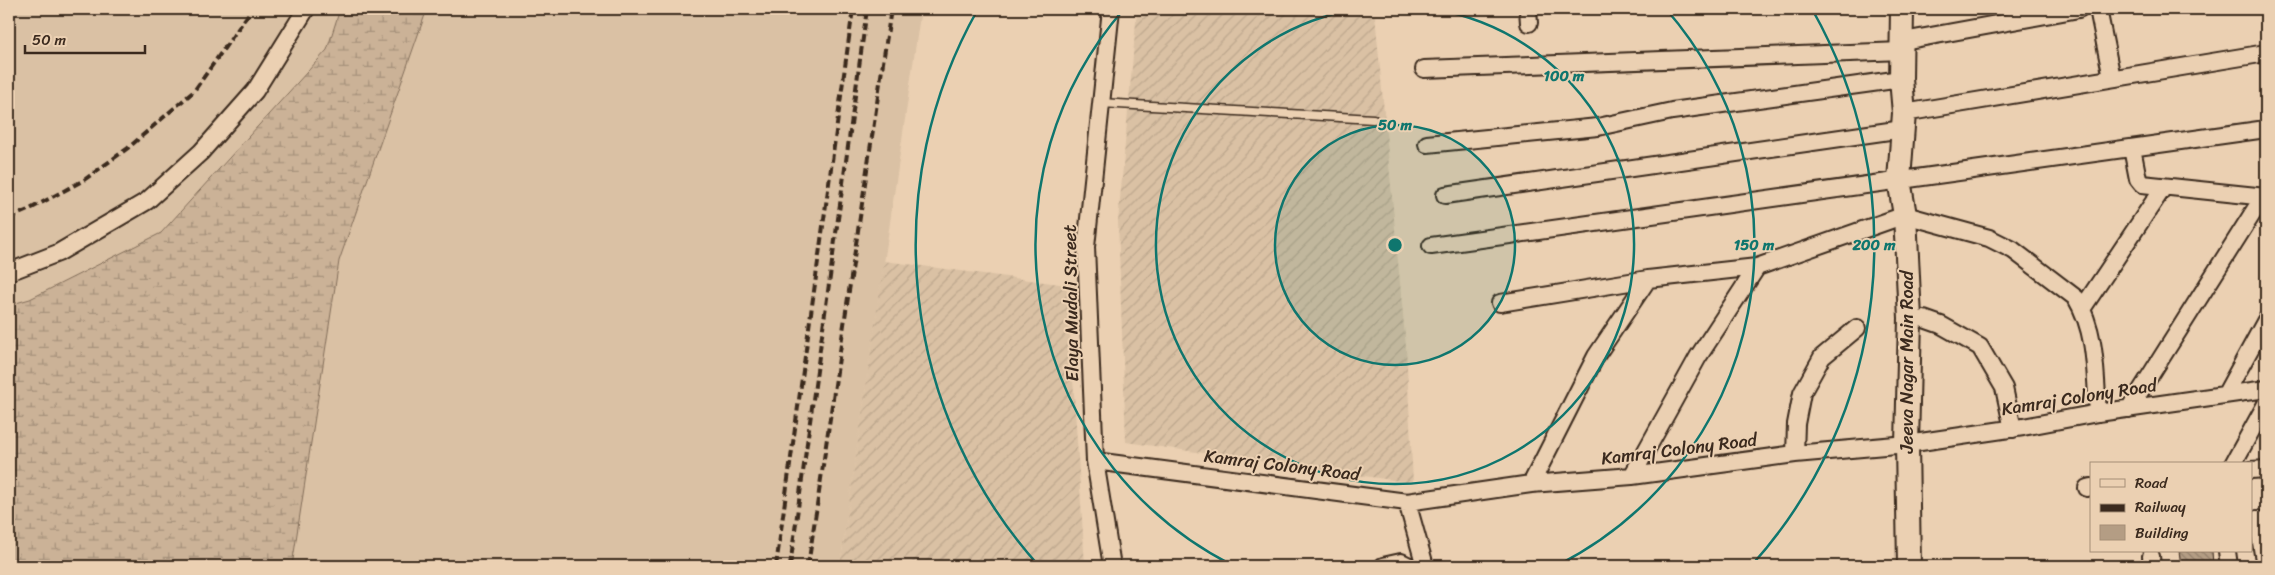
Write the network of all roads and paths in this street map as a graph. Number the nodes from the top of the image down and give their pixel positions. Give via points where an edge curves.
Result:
1 (306, 9) edge
2 (1111, 9) edge
3 (1902, 9) edge
4 (2079, 9) edge
5 (2098, 9) edge
6 (1902, 46) junction
7 (2266, 53) edge
8 (1424, 70) dead end
9 (2112, 78) junction
10 (1901, 79) junction
11 (1101, 103) junction
12 (1373, 119) dead end
13 (1903, 121) junction
14 (2266, 129) edge
15 (1428, 144) dead end
16 (2132, 148) junction
17 (1899, 180) junction
18 (2163, 188) junction
19 (1445, 195) dead end
20 (2264, 197) edge
21 (1905, 215) junction
22 (1431, 246) dead end
23 (1757, 267) junction
24 (9, 272) edge
25 (1648, 279) junction
26 (1500, 303) dead end
27 (2082, 309) junction
28 (1924, 319) dead end
29 (2266, 320) edge
30 (1857, 328) dead end
31 (2266, 389) edge
32 (2225, 395) junction
33 (2266, 404) edge
34 (2130, 409) junction
35 (2098, 412) junction
36 (2013, 429) junction
37 (1907, 444) junction
38 (1795, 454) junction
39 (1095, 462) junction
40 (2234, 462) edge
41 (2266, 469) edge
42 (2252, 470) edge
43 (1632, 476) junction
44 (1531, 484) junction
45 (1407, 502) junction
46 (2258, 519) dead end
47 (2227, 552) edge
48 (1112, 566) edge
49 (1383, 566) edge
50 (1409, 566) edge
51 (1425, 566) edge
52 (1909, 566) edge
53 (2228, 566) edge
54 (2265, 566) edge

1 - 24 street via 255,91 200,152 147,201 58,253
2 - 11 street, Elaya Mudali Street
3 - 6 street, Jeeva Nagar Main Road
4 - 6 street
5 - 9 street
6 - 8 street
6 - 10 street, Jeeva Nagar Main Road
7 - 9 street
9 - 13 street
10 - 13 street, Jeeva Nagar Main Road
10 - 15 street via 1672,111 1598,127
11 - 12 lane
11 - 39 street, Elaya Mudali Street via 1086,247
13 - 17 street, Jeeva Nagar Main Road
13 - 19 street
14 - 16 street
16 - 17 street
16 - 18 street via 2138,179 2142,184
17 - 21 street, Jeeva Nagar Main Road
17 - 22 street
18 - 20 street
18 - 27 street
20 - 34 street
21 - 23 street
21 - 27 street via 1989,238 2013,250 2076,298
21 - 37 street, Jeeva Nagar Main Road via 1910,318
23 - 25 street
23 - 43 street via 1698,357
25 - 26 street
25 - 44 street via 1596,356
27 - 35 street via 2092,338
28 - 36 street via 1980,347 2004,388
29 - 32 street
30 - 38 street via 1822,356 1802,393
31 - 32 street, Kamraj Colony Road
32 - 34 street, Kamraj Colony Road
33 - 40 street
34 - 35 street, Kamraj Colony Road
35 - 36 street, Kamraj Colony Road
36 - 37 street, Kamraj Colony Road
37 - 38 street, Kamraj Colony Road
37 - 52 street, Jeeva Nagar Main Road
38 - 43 street, Kamraj Colony Road
39 - 45 street, Kamraj Colony Road
39 - 48 street, Elaya Mudali Street
41 - 42 street
43 - 44 street, Kamraj Colony Road
44 - 45 street, Kamraj Colony Road
45 - 51 street
46 - 54 street
47 - 53 street
49 - 50 street via 1401,562

